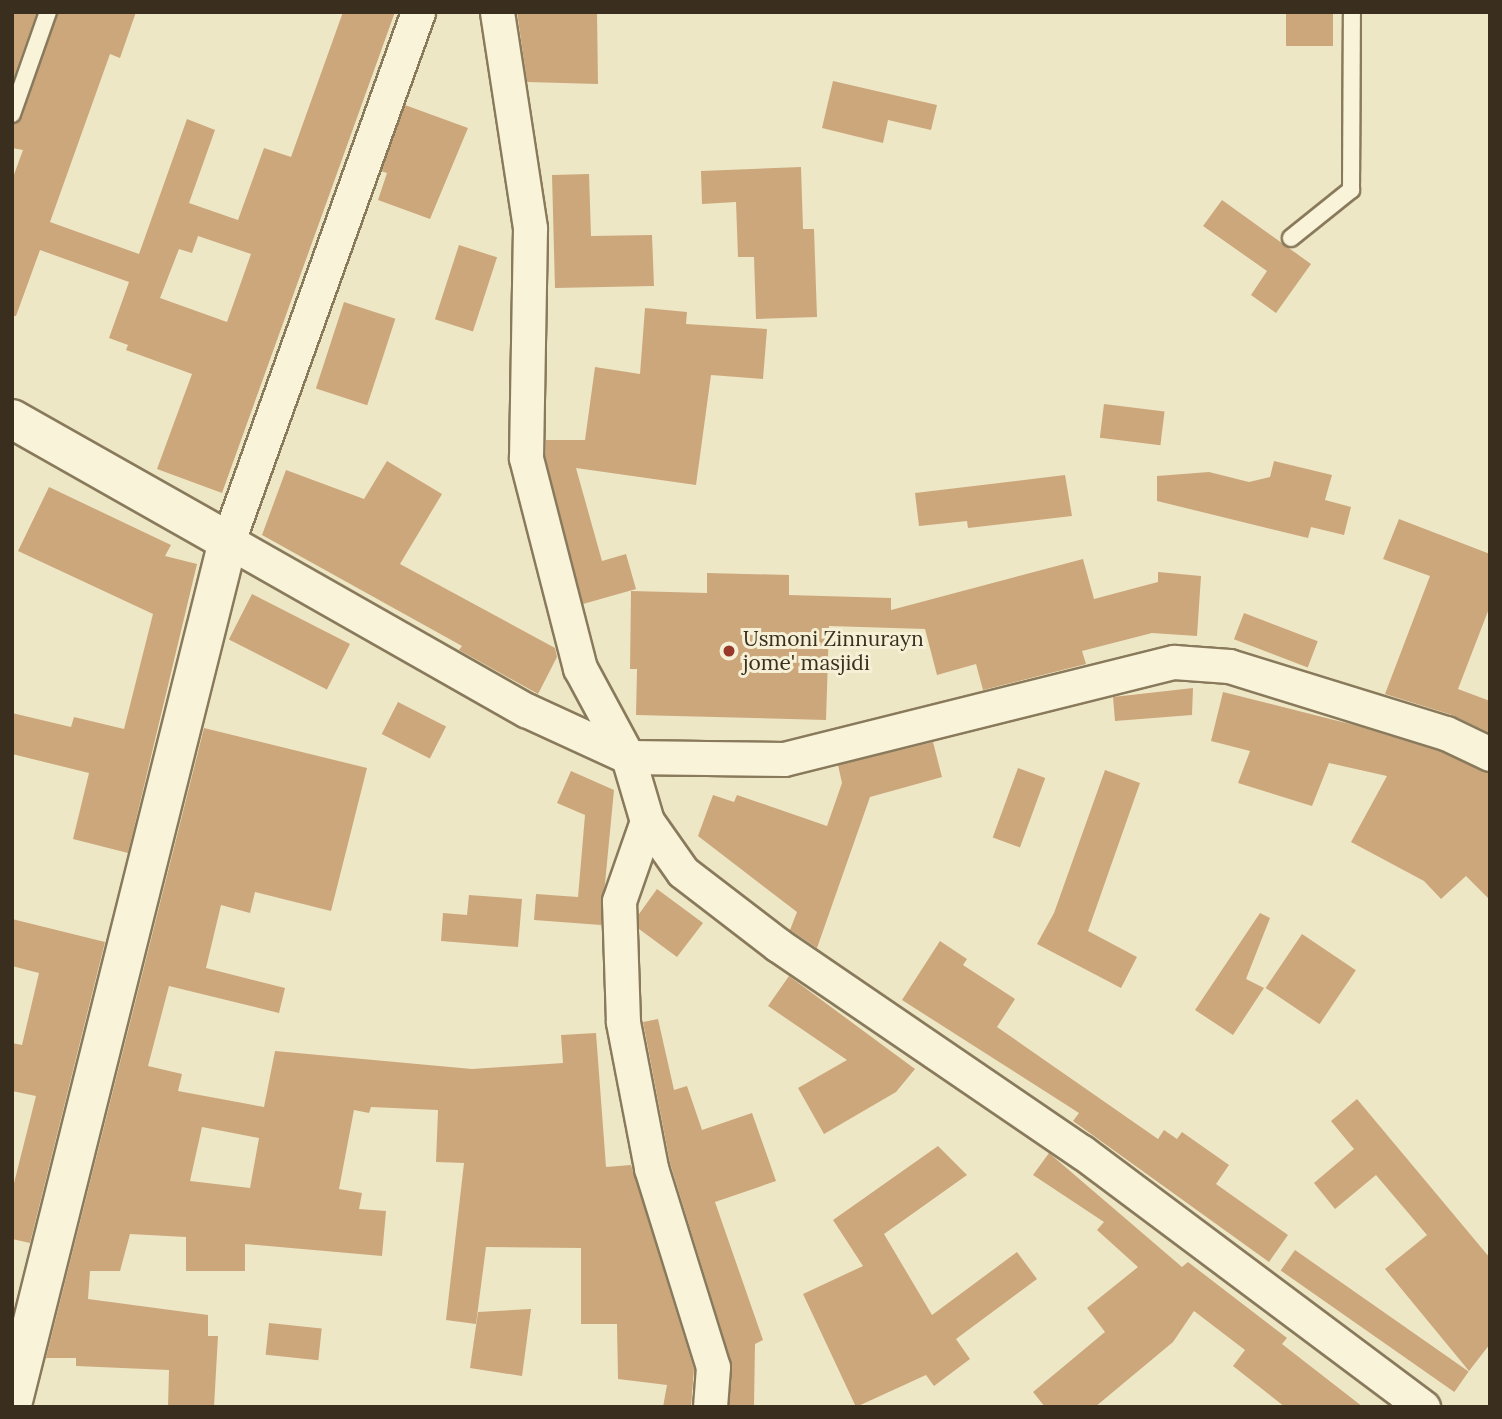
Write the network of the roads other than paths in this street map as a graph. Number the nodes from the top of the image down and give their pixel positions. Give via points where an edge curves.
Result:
1 (48, 12) edge
2 (418, 12) edge
3 (496, 12) edge
4 (1352, 12) edge
5 (12, 114) edge
6 (1291, 237) dead end
7 (12, 419) edge
8 (228, 541) junction
9 (1490, 754) edge
10 (628, 757) junction
11 (647, 821) junction
12 (12, 1405) edge
13 (710, 1407) edge
14 (1423, 1407) edge

1 - 5 lane
2 - 8 street
3 - 10 street via 530,228 527,458 580,668
4 - 6 lane via 1352,190
7 - 8 street
8 - 10 street via 526,710
8 - 12 street
9 - 10 street via 1446,733 1229,666 1174,662 784,759
10 - 11 street
11 - 13 street via 619,901 623,1022 651,1168 713,1367
11 - 14 street via 683,872 778,945 1082,1152

